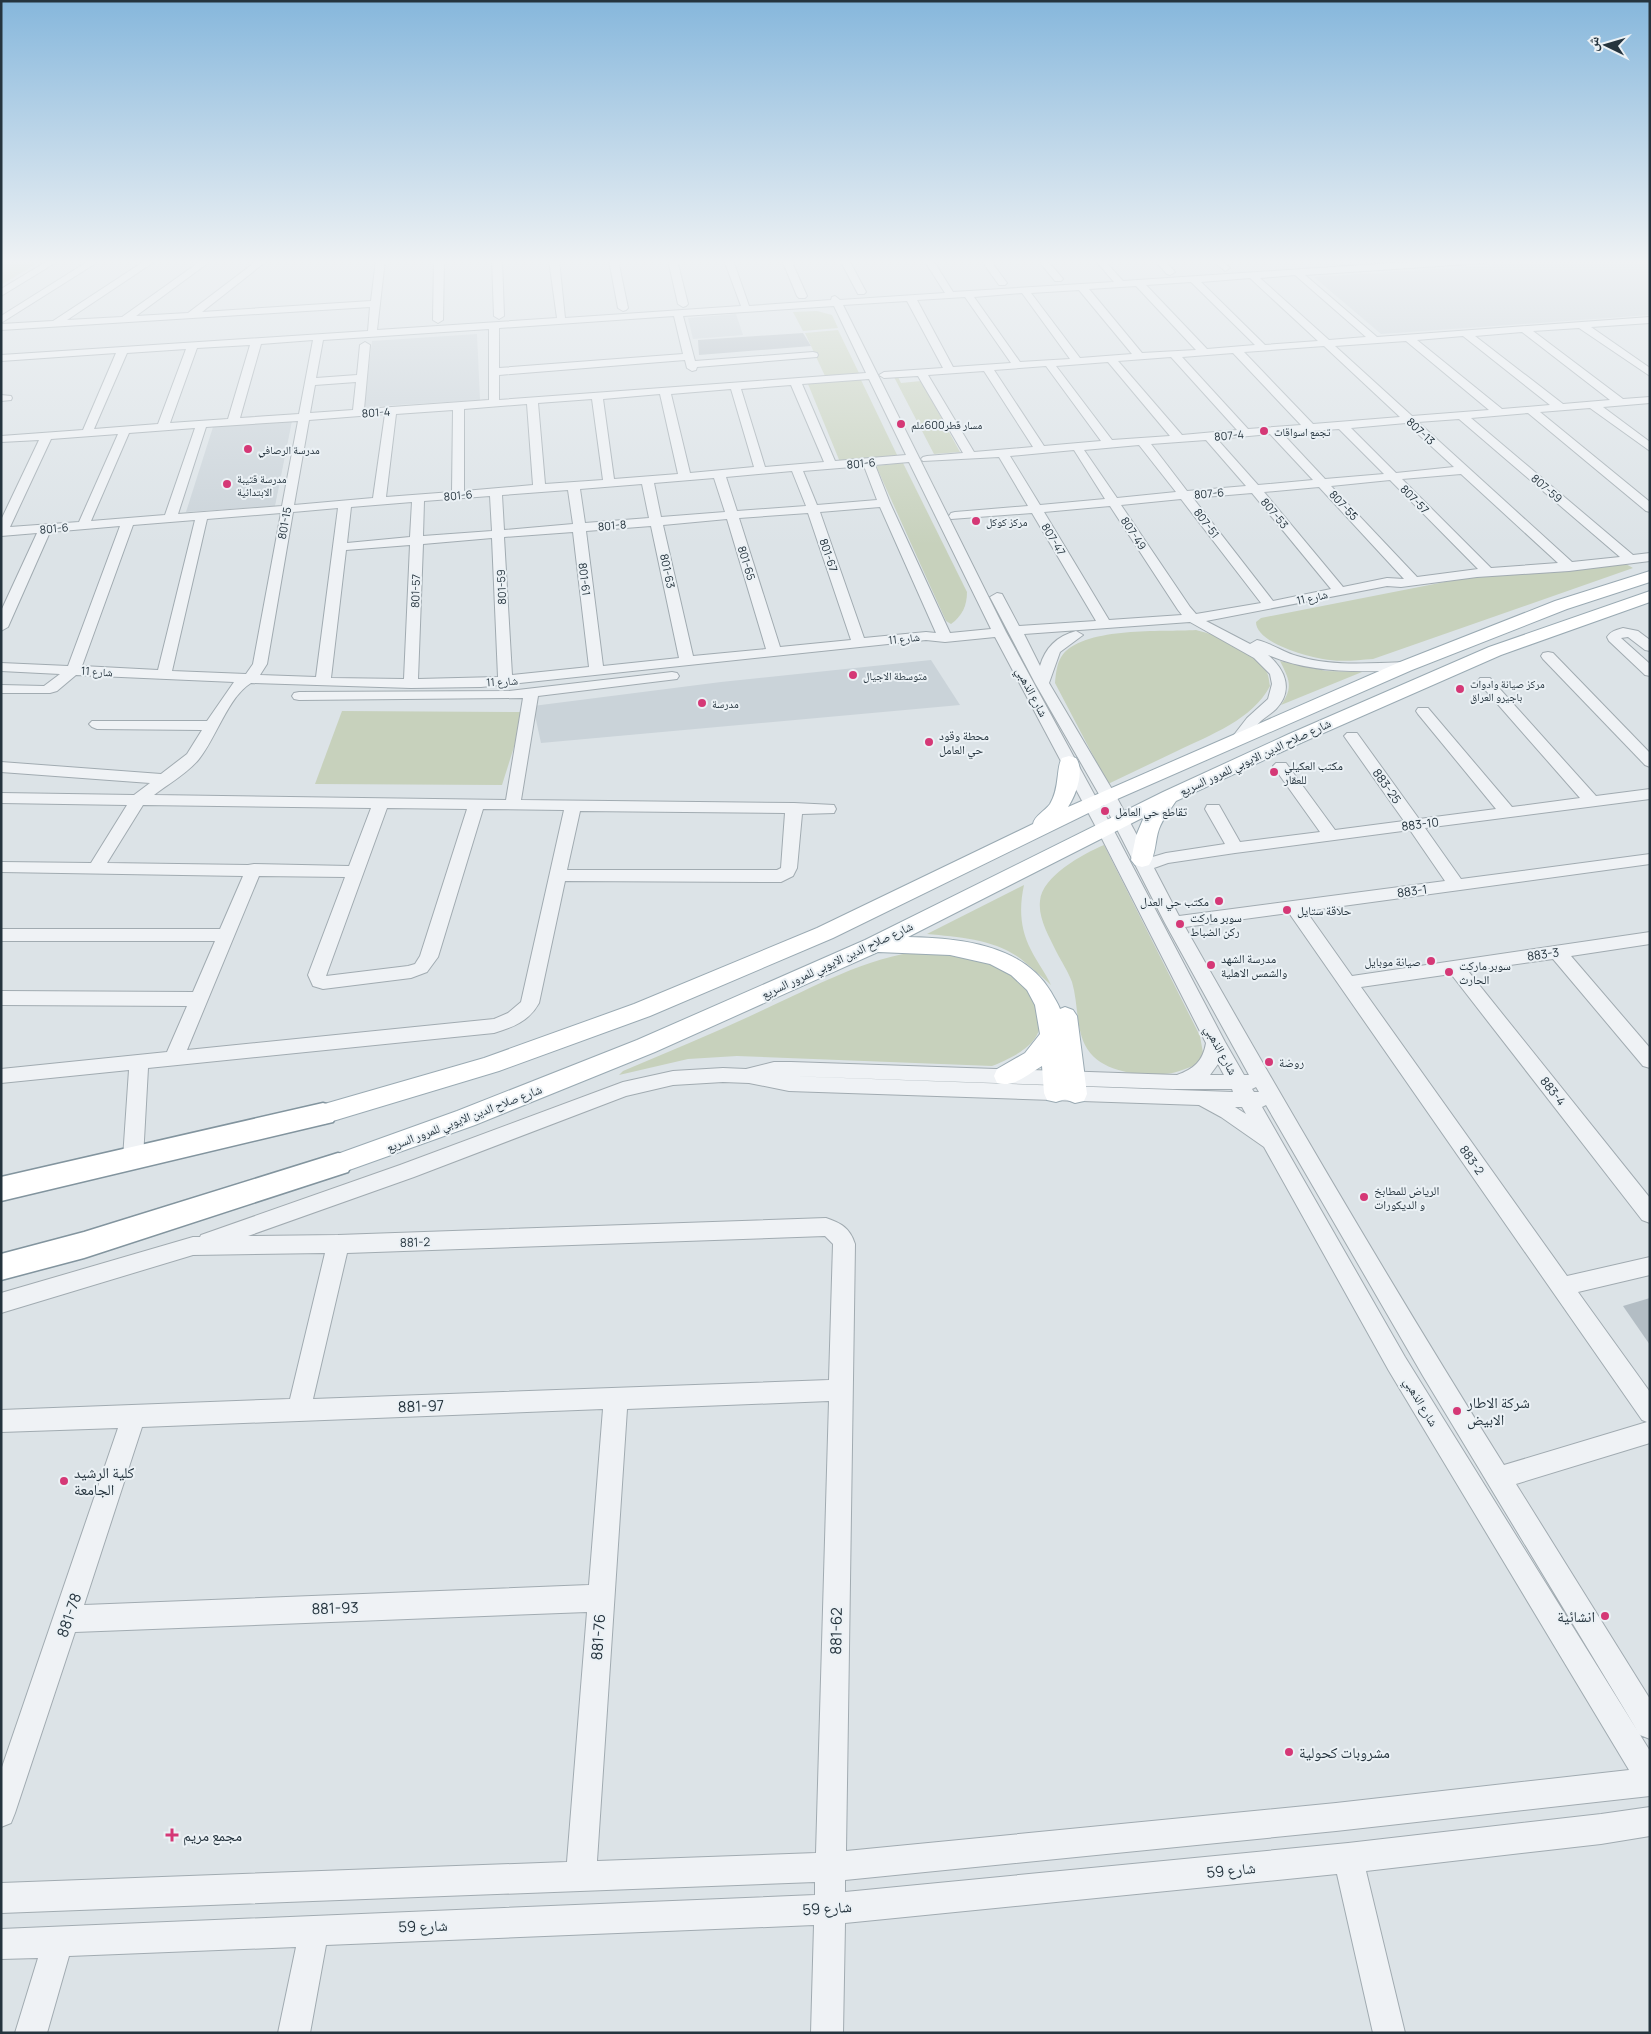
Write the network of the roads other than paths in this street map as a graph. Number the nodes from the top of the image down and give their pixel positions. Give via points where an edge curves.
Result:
1 (48, 355) edge
2 (121, 355) edge
3 (189, 355) edge
4 (252, 355) edge
5 (315, 355) edge
6 (364, 355) edge
7 (494, 355) edge
8 (690, 355) edge
9 (813, 355) dead end
10 (868, 355) edge
11 (942, 355) edge
12 (1010, 355) edge
13 (1072, 355) edge
14 (1164, 355) edge
15 (1175, 355) edge
16 (1241, 355) edge
17 (1338, 355) edge
18 (1430, 355) edge
19 (1493, 355) edge
20 (1558, 355) edge
21 (1624, 355) edge
22 (1140, 357) joint
23 (1, 358) edge
24 (1111, 359) junction
25 (691, 360) junction
26 (1077, 361) junction
27 (1049, 363) junction
28 (1018, 366) junction
29 (987, 368) junction
30 (950, 370) junction
31 (494, 372) junction
32 (922, 373) junction
33 (1650, 373) edge
34 (878, 376) junction
35 (362, 378) junction
36 (795, 381) junction
37 (311, 382) junction
38 (735, 386) junction
39 (698, 388) junction
40 (665, 391) junction
41 (597, 396) junction
42 (532, 400) junction
43 (1650, 400) edge
44 (494, 403) junction
45 (1621, 403) junction
46 (1593, 405) junction
47 (459, 406) junction
48 (1560, 408) junction
49 (391, 410) junction
50 (1532, 410) junction
51 (1500, 412) junction
52 (358, 413) junction
53 (1462, 416) junction
54 (305, 417) junction
55 (1409, 420) junction
56 (233, 422) junction
57 (202, 424) junction
58 (163, 426) junction
59 (1342, 426) junction
60 (1310, 428) junction
61 (125, 430) junction
62 (1273, 431) junction
63 (86, 433) junction
64 (1245, 433) junction
65 (47, 435) junction
66 (1209, 436) junction
67 (1, 439) edge
68 (1179, 439) junction
69 (1143, 442) junction
70 (1109, 444) junction
71 (1077, 447) junction
72 (1650, 448) edge
73 (1041, 450) junction
74 (1003, 453) junction
75 (970, 456) junction
76 (921, 459) junction
77 (868, 462) junction
78 (831, 465) junction
79 (796, 468) junction
80 (1464, 470) junction
81 (761, 471) junction
82 (719, 474) junction
83 (685, 477) junction
84 (1392, 477) junction
85 (647, 480) junction
86 (609, 483) junction
87 (1323, 483) junction
88 (574, 486) junction
89 (1255, 488) junction
90 (539, 489) junction
91 (496, 492) junction
92 (458, 495) junction
93 (1185, 495) junction
94 (418, 499) junction
95 (1113, 501) junction
96 (379, 502) junction
97 (344, 504) junction
98 (884, 504) junction
99 (1035, 508) junction
100 (1650, 508) edge
101 (287, 509) junction
102 (813, 509) junction
103 (202, 516) junction
104 (732, 516) junction
105 (955, 516) junction
106 (170, 519) junction
107 (128, 522) junction
108 (657, 522) junction
109 (83, 526) junction
110 (579, 528) junction
111 (45, 529) junction
112 (2, 532) edge
113 (499, 534) junction
114 (416, 541) junction
115 (340, 547) junction
116 (1650, 557) edge
117 (1631, 560) junction
118 (1568, 567) junction
119 (1488, 572) junction
120 (1650, 576) edge
121 (1408, 582) junction
122 (1340, 591) junction
123 (1650, 596) edge
124 (1270, 606) junction
125 (1221, 619) junction
126 (1198, 622) junction
127 (1105, 624) junction
128 (1, 627) edge
129 (1011, 634) junction
130 (1076, 635) junction
131 (945, 638) junction
132 (859, 643) junction
133 (1650, 647) edge
134 (774, 652) junction
135 (1548, 656) dead end
136 (687, 662) junction
137 (1406, 666) junction
138 (74, 669) junction
139 (4, 671) edge
140 (597, 671) junction
141 (1650, 672) edge
142 (164, 675) junction
143 (251, 677) junction
144 (505, 681) junction
145 (1485, 681) dead end
146 (323, 682) junction
147 (556, 683) junction
148 (411, 684) junction
149 (1042, 684) junction
150 (1, 689) edge
151 (531, 692) junction
152 (299, 696) dead end
153 (1423, 711) dead end
154 (97, 724) dead end
155 (212, 726) junction
156 (1352, 736) dead end
157 (1238, 740) junction
158 (1069, 762) junction
159 (1650, 762) edge
160 (1281, 766) dead end
161 (1, 767) edge
162 (163, 779) junction
163 (1650, 794) edge
164 (1170, 796) junction
165 (1, 798) edge
166 (138, 800) junction
167 (1100, 800) junction
168 (1592, 802) junction
169 (381, 803) junction
170 (477, 803) junction
171 (513, 803) junction
172 (573, 804) junction
173 (794, 808) junction
174 (828, 809) dead end
175 (1213, 809) dead end
176 (1508, 813) junction
177 (1415, 825) junction
178 (1113, 826) junction
179 (1033, 831) junction
180 (1332, 836) junction
181 (1235, 848) junction
182 (1650, 859) edge
183 (1143, 862) junction
184 (1, 867) edge
185 (96, 868) junction
186 (254, 869) junction
187 (356, 872) junction
188 (558, 875) junction
189 (1457, 885) junction
190 (1294, 907) junction
191 (1174, 923) junction
192 (1, 934) edge
193 (226, 935) junction
194 (1650, 938) edge
195 (873, 945) junction
196 (1558, 952) junction
197 (1455, 967) junction
198 (1347, 983) junction
199 (1, 998) edge
200 (200, 999) junction
201 (1064, 1008) dead end
202 (1051, 1037) junction
203 (1216, 1043) junction
204 (174, 1059) junction
205 (1650, 1061) edge
206 (139, 1063) junction
207 (1, 1076) edge
208 (749, 1076) junction
209 (1006, 1076) junction
210 (1173, 1082) junction
211 (1264, 1083) junction
212 (1065, 1086) junction
213 (1243, 1091) junction
214 (1203, 1098) junction
215 (1273, 1100) junction
216 (323, 1114) joint
217 (1274, 1146) junction
218 (133, 1158) junction
219 (338, 1164) joint
220 (52, 1177) junction
221 (1, 1182) edge
222 (1, 1189) edge
223 (1650, 1214) edge
224 (837, 1231) joint
225 (338, 1244) junction
226 (193, 1246) junction
227 (1650, 1266) edge
228 (1, 1267) edge
229 (1562, 1287) junction
230 (1, 1303) edge
231 (840, 1390) junction
232 (616, 1399) junction
233 (299, 1410) junction
234 (1650, 1412) edge
235 (134, 1416) junction
236 (1, 1421) edge
237 (1650, 1432) edge
238 (1498, 1478) junction
239 (601, 1598) junction
240 (68, 1619) junction
241 (1650, 1725) edge
242 (1650, 1778) edge
243 (1650, 1782) edge
244 (1, 1813) edge
245 (1650, 1820) edge
246 (1348, 1858) junction
247 (831, 1867) junction
248 (581, 1875) junction
249 (1, 1898) edge
250 (830, 1908) junction
251 (314, 1930) junction
252 (58, 1941) junction
253 (1, 1944) edge
254 (31, 2033) edge
255 (294, 2033) edge
256 (827, 2033) edge
257 (1389, 2033) edge

1 - 23 street
2 - 63 street
3 - 58 street
4 - 56 street
5 - 37 street, 801-15
6 - 35 street
7 - 31 street
8 - 25 street
9 - 25 street
10 - 34 street, شارع الذهبي
11 - 30 street
12 - 28 street
13 - 26 street
14 - 22 street, 801-4
15 - 64 street
16 - 60 street
17 - 55 street, 807-13
18 - 51 street
19 - 48 street
20 - 45 street
21 - 33 street
22 - 24 street, 801-4
24 - 26 street, 801-4
24 - 68 street
25 - 31 street
25 - 39 street
26 - 27 street, 801-4
27 - 28 street, 801-4
27 - 70 street
28 - 29 street, 801-4
29 - 30 street, 801-4
29 - 73 street
30 - 32 street, 801-4
31 - 44 street
32 - 34 street, 801-4
32 - 75 street
34 - 36 street, 801-4
34 - 76 street, شارع الذهبي
35 - 37 street
35 - 52 street
36 - 38 street, 801-4
36 - 78 street
37 - 54 street, 801-15
38 - 39 street, 801-4
38 - 81 street
39 - 40 street, 801-4
40 - 41 street, 801-4
40 - 83 street
41 - 42 street, 801-4
41 - 86 street
42 - 44 street, 801-4
42 - 90 street
43 - 45 street, 807-4
44 - 47 street, 801-4
45 - 46 street, 807-4
46 - 48 street, 807-4
46 - 72 street
47 - 49 street, 801-4
47 - 92 street
48 - 50 street, 807-4
49 - 52 street, 801-4
49 - 96 street
50 - 51 street, 807-4
50 - 100 street
51 - 53 street, 807-4
52 - 54 street, 801-4
53 - 55 street, 807-4
53 - 117 street, 807-59
54 - 56 street, 801-4
54 - 101 street, 801-15
55 - 59 street, 807-4
55 - 80 street, 807-13
56 - 57 street, 801-4
57 - 58 street, 801-4
57 - 106 street
58 - 61 street, 801-4
59 - 60 street, 807-4
59 - 84 street, 807-57
60 - 62 street, 807-4
61 - 63 street, 801-4
61 - 109 street
62 - 64 street, 807-4
62 - 87 street, 807-55
63 - 65 street, 801-4
64 - 66 street, 807-4
65 - 67 street, 801-4
65 - 112 street
66 - 68 street, 807-4
66 - 89 street, 807-53
68 - 69 street, 807-4
69 - 70 street, 807-4
69 - 93 street, 807-51
70 - 71 street, 807-4
71 - 73 street, 807-4
71 - 95 street, 807-49
73 - 74 street, 807-4
74 - 75 street, 807-4
74 - 99 street, 807-47
75 - 76 street, 807-4
76 - 77 street, 801-6
76 - 105 street, شارع الذهبي
76 - 129 street, شارع الذهبي
77 - 78 street, 801-6
77 - 98 street
78 - 79 street, 801-6
79 - 81 street, 801-6
79 - 102 street, 801-67
80 - 84 street, 807-6
80 - 118 street, 807-13
81 - 82 street, 801-6
82 - 83 street, 801-6
82 - 104 street, 801-65
83 - 85 street, 801-6
84 - 87 street, 807-6
84 - 119 street, 807-57
85 - 86 street, 801-6
85 - 108 street, 801-63
86 - 88 street, 801-6
87 - 89 street, 807-6
87 - 121 street, 807-55
88 - 90 street, 801-6
88 - 110 street, 801-61
89 - 93 street, 807-6
89 - 122 street, 807-53
90 - 91 street, 801-6
91 - 92 street, 801-6
91 - 113 street, 801-59
92 - 94 street, 801-6
93 - 95 street, 807-6
93 - 124 street, 807-51
94 - 96 street, 801-6
94 - 114 street, 801-57
95 - 99 street, 807-6
95 - 126 street, 807-49 via 1185,610
96 - 97 street, 801-6
97 - 101 street, 801-6
97 - 115 street
98 - 102 street, 801-8
98 - 131 street
99 - 105 street, 807-6
99 - 127 street, 807-47
101 - 103 street, 801-6
101 - 143 street, 801-15 via 260,664
102 - 104 street, 801-8
102 - 132 street, 801-67
103 - 106 street, 801-6
103 - 142 street
104 - 108 street, 801-8
104 - 134 street, 801-65
105 - 129 street, شارع الذهبي
106 - 107 street, 801-6
107 - 109 street, 801-6
107 - 138 street
108 - 110 street, 801-8
108 - 136 street, 801-63
109 - 111 street, 801-6
110 - 113 street, 801-8
110 - 140 street, 801-61
111 - 112 street, 801-6
111 - 128 street
113 - 114 street, 801-8
113 - 144 street, 801-59
114 - 115 street, 801-8
114 - 148 street, 801-57
115 - 146 street
116 - 117 street, شارع 11
117 - 118 street, شارع 11
118 - 119 street, شارع 11
119 - 121 street, شارع 11
120 - 137 main road, شارع صلاح الدين الايوبي للمرور السريع via 1561,605
121 - 122 street, شارع 11 via 1387,582
121 - 125 street, شارع 11 via 1391,589
122 - 124 street, شارع 11
123 - 164 main road, شارع صلاح الدين الايوبي للمرور السريع via 1495,651
124 - 125 street, شارع 11
125 - 126 street, شارع 11
125 - 137 street via 1262,647 1304,663 1342,668
126 - 127 street, شارع 11
126 - 130 street, شارع 11
126 - 157 street via 1253,650 1277,676 1277,696
127 - 129 street, شارع 11
129 - 130 street, شارع 11
129 - 131 street, شارع 11
129 - 149 street, شارع الذهبي
129 - 158 street, شارع الذهبي
130 - 149 street via 1052,651
131 - 132 street, شارع 11 via 926,636
131 - 147 street via 928,647
132 - 134 street, شارع 11
133 - 141 street via 1634,634 1620,633 1614,637
134 - 136 street, شارع 11
135 - 159 street
136 - 140 street, شارع 11
137 - 157 main road, شارع صلاح الدين الايوبي للمرور السريع
138 - 139 street, شارع 11
138 - 142 street, شارع 11
138 - 150 street via 45,690
140 - 147 street, شارع 11
142 - 143 street, شارع 11
143 - 146 street, شارع 11
143 - 155 street via 241,683
144 - 147 street, شارع 11
144 - 148 street, شارع 11
145 - 168 street
146 - 148 street, شارع 11
147 - 151 street
149 - 167 street, شارع الذهبي
151 - 152 street via 463,696
151 - 171 street
153 - 176 street
154 - 155 street
155 - 162 street via 193,757
156 - 177 street, 883-25
157 - 167 main road, شارع صلاح الدين الايوبي للمرور السريع
158 - 167 street, شارع الذهبي
158 - 179 main road via 1070,777 1063,798 1048,819
160 - 180 street
161 - 162 street
162 - 166 street
163 - 168 street, 883-10
164 - 178 main road, شارع صلاح الدين الايوبي للمرور السريع
164 - 183 main road via 1148,827
165 - 166 street
166 - 169 street
166 - 185 street
167 - 178 street, شارع الذهبي
167 - 179 main road, شارع صلاح الدين الايوبي للمرور السريع
168 - 176 street, 883-10
169 - 170 street
169 - 187 street
170 - 171 street
170 - 187 street via 430,957 425,964 411,972 323,984 317,975
171 - 172 street
172 - 173 street
172 - 188 street
173 - 174 street
173 - 188 street via 789,868 781,876
175 - 181 street
176 - 177 street, 883-10
177 - 180 street, 883-10
177 - 189 street, 883-25
178 - 183 street, شارع الذهبي
178 - 195 main road, شارع صلاح الدين الايوبي للمرور السريع
178 - 203 street, شارع الذهبي
179 - 216 main road, شارع صلاح الدين الايوبي للمرور السريع via 825,933 634,1013 490,1066
180 - 181 street, 883-10
181 - 183 street, 883-10
182 - 189 street, 883-1
183 - 191 street, شارع الذهبي
184 - 185 street
185 - 186 street
186 - 187 street
186 - 193 street
188 - 204 street via 530,1003 525,1011 511,1020 494,1026
189 - 190 street, 883-1
190 - 191 street, 883-1
190 - 198 street, 883-2
191 - 211 street, شارع الذهبي
192 - 193 street
193 - 200 street
194 - 196 street, 883-3
195 - 202 main road via 960,949 981,952 1006,963 1028,978 1040,993 1049,1015
195 - 219 main road, شارع صلاح الدين الايوبي للمرور السريع via 588,1070
196 - 197 street, 883-3
196 - 205 street
197 - 198 street, 883-3
197 - 223 street, 883-4
198 - 229 street, 883-2
199 - 200 street
200 - 204 street
201 - 212 main road
202 - 209 main road via 1034,1059
202 - 212 main road
203 - 210 street via 1214,1057 1208,1066 1199,1074
203 - 213 street, شارع الذهبي
204 - 206 street
206 - 207 street
206 - 218 street
208 - 209 street via 774,1069 791,1069
208 - 212 street via 789,1084
208 - 226 street via 690,1076 623,1089 407,1171
209 - 212 street
210 - 212 street
210 - 213 street
211 - 213 street
211 - 215 street, شارع الذهبي
212 - 214 street
213 - 214 street
213 - 215 street
213 - 217 street, شارع الذهبي
214 - 217 street
215 - 238 street, شارع الذهبي
216 - 218 highway, شارع صلاح الدين الايوبي للمرور السريع
217 - 242 street, شارع الذهبي via 1397,1364
218 - 220 highway, شارع صلاح الدين الايوبي للمرور السريع
219 - 228 highway, شارع صلاح الدين الايوبي للمرور السريع via 111,1236
220 - 221 highway
220 - 222 highway, شارع صلاح الدين الايوبي للمرور السريع
224 - 225 street, 881-2 via 820,1227
224 - 231 street, 881-62 via 844,1244
225 - 226 street, 881-2
225 - 233 street
226 - 230 street, 881-2
227 - 229 street
229 - 234 street, 883-2
231 - 232 street, 881-97
231 - 247 street, 881-62
232 - 233 street, 881-97
232 - 239 street, 881-76
233 - 235 street, 881-97
235 - 236 street, 881-97
235 - 240 street, 881-78
237 - 238 street
238 - 241 street, شارع الذهبي
239 - 240 street, 881-93
239 - 248 street, 881-76
240 - 244 street, 881-78
243 - 247 street
245 - 246 street, شارع 59 via 1601,1829
246 - 250 street, شارع 59
246 - 257 street
247 - 248 street
247 - 250 street, 881-62
248 - 249 street
250 - 251 street, شارع 59
250 - 256 street, 881-62
251 - 252 street, شارع 59
251 - 255 street
252 - 253 street, شارع 59
252 - 254 street

